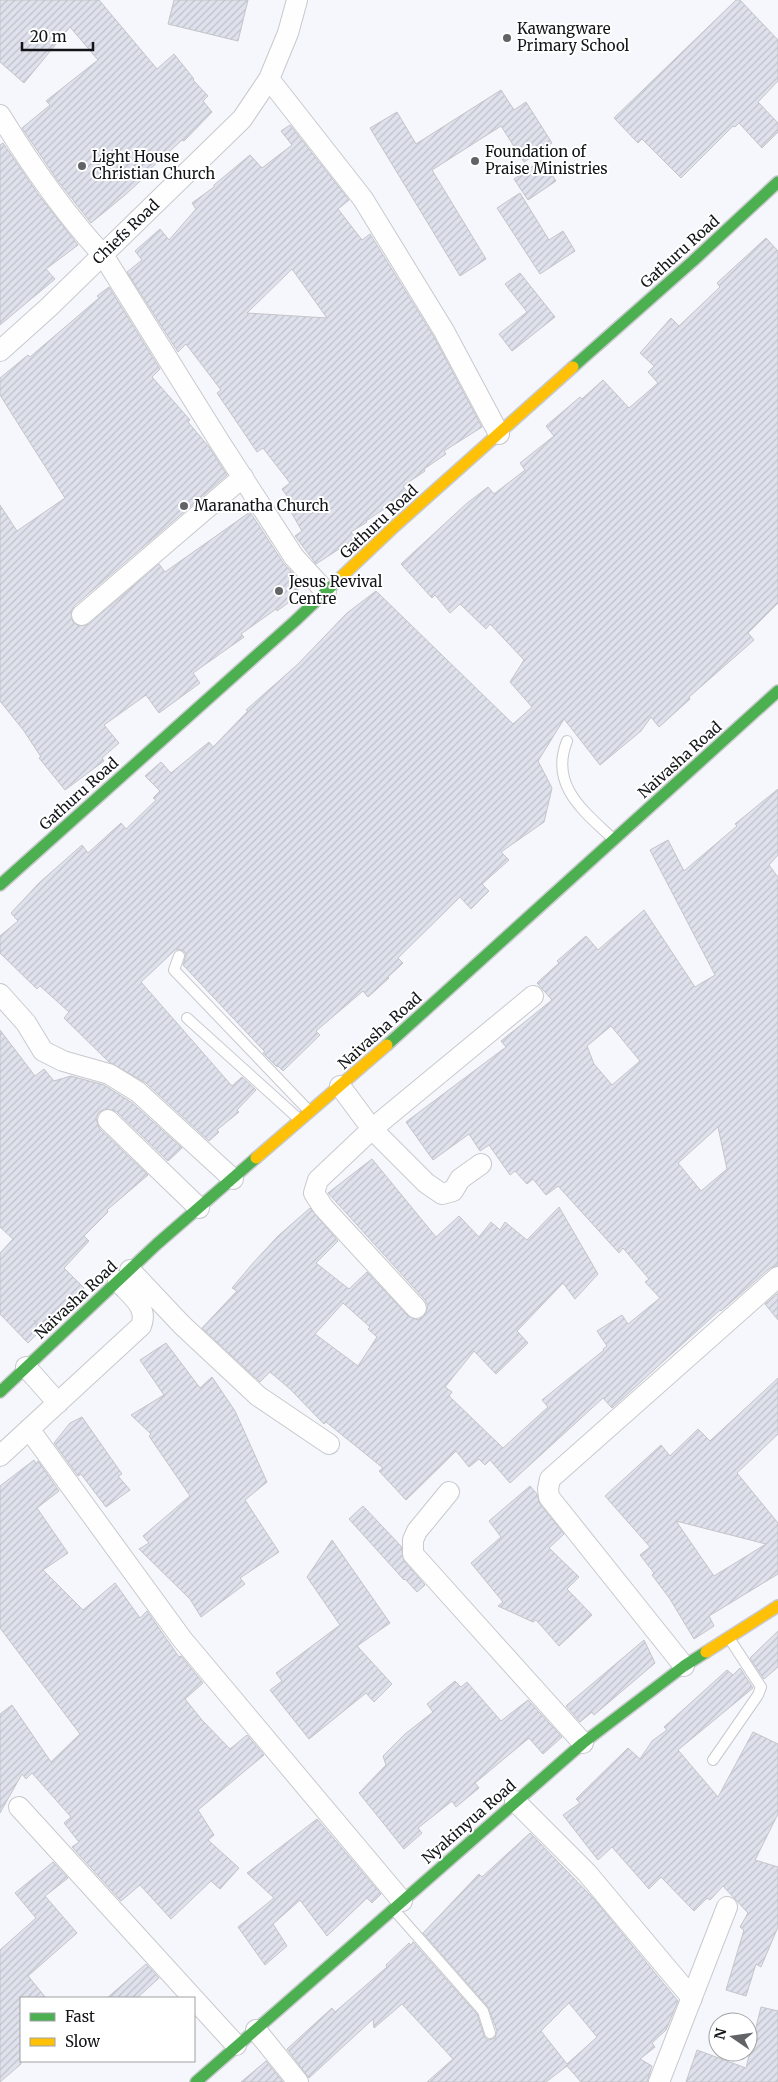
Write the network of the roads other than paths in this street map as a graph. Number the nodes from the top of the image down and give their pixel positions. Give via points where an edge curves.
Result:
1 (297, 0) edge
2 (269, 79) junction
3 (0, 115) edge
4 (778, 182) edge
5 (103, 255) junction
6 (0, 351) edge
7 (499, 434) junction
8 (243, 478) junction
9 (326, 592) junction
10 (82, 615) dead end
11 (778, 691) edge
12 (567, 742) dead end
13 (614, 840) junction
14 (0, 885) edge
15 (179, 956) dead end
16 (0, 994) edge
17 (533, 996) dead end
18 (187, 1018) dead end
19 (340, 1086) junction
20 (310, 1112) junction
21 (108, 1120) dead end
22 (301, 1120) junction
23 (372, 1129) junction
24 (481, 1164) dead end
25 (233, 1179) junction
26 (199, 1208) junction
27 (124, 1276) junction
28 (778, 1277) edge
29 (416, 1308) dead end
30 (26, 1367) junction
31 (0, 1392) edge
32 (58, 1403) junction
33 (29, 1429) junction
34 (329, 1444) dead end
35 (0, 1456) edge
36 (449, 1492) dead end
37 (778, 1606) edge
38 (728, 1638) junction
39 (684, 1666) junction
40 (583, 1743) junction
41 (713, 1760) dead end
42 (515, 1801) junction
43 (19, 1807) dead end
44 (398, 1905) junction
45 (727, 1907) dead end
46 (192, 1997) edge
47 (692, 1998) junction
48 (195, 2000) edge
49 (256, 2030) junction
50 (490, 2033) dead end
51 (236, 2045) junction
52 (196, 2082) edge
53 (298, 2082) edge
54 (660, 2082) edge

1 - 2 street, Chiefs Road via 288,34
2 - 5 street, Chiefs Road via 242,119
2 - 7 street via 363,200 444,331
3 - 5 street via 24,153
4 - 7 street, Gathuru Road
5 - 6 street, Chiefs Road
5 - 8 street
7 - 9 street, Gathuru Road
8 - 9 street via 294,556
8 - 10 street
9 - 14 street, Gathuru Road
11 - 13 street, Naivasha Road
12 - 13 lane via 562,764 569,793
13 - 19 street, Naivasha Road
15 - 20 lane via 174,970
16 - 25 street via 44,1051 63,1061 109,1074 138,1092
17 - 23 street
18 - 22 lane
19 - 20 street, Naivasha Road
19 - 23 street
20 - 22 street, Naivasha Road
21 - 26 street
22 - 25 street, Naivasha Road
23 - 24 street via 426,1183 442,1194 453,1191 460,1179
23 - 29 street via 318,1180 314,1193 323,1207
25 - 26 street, Naivasha Road
26 - 27 street, Naivasha Road
27 - 30 street, Naivasha Road
27 - 32 street via 142,1308 144,1318 141,1326
27 - 34 street via 258,1396
28 - 39 street via 550,1479 549,1497
30 - 31 street, Naivasha Road
30 - 32 street
32 - 33 street
33 - 35 street
33 - 44 street via 182,1639
36 - 40 street via 417,1531 412,1540 413,1554
37 - 38 street, Nyakinyua Road
38 - 39 street, Nyakinyua Road
38 - 41 lane via 761,1687
39 - 40 street, Nyakinyua Road
40 - 42 street, Nyakinyua Road
42 - 44 street, Nyakinyua Road
42 - 47 street via 587,1873
43 - 46 street
44 - 49 street, Nyakinyua Road
44 - 50 lane via 483,2011
45 - 47 street
47 - 54 street
48 - 51 street
49 - 51 street, Nyakinyua Road
49 - 53 street
51 - 52 street, Nyakinyua Road

